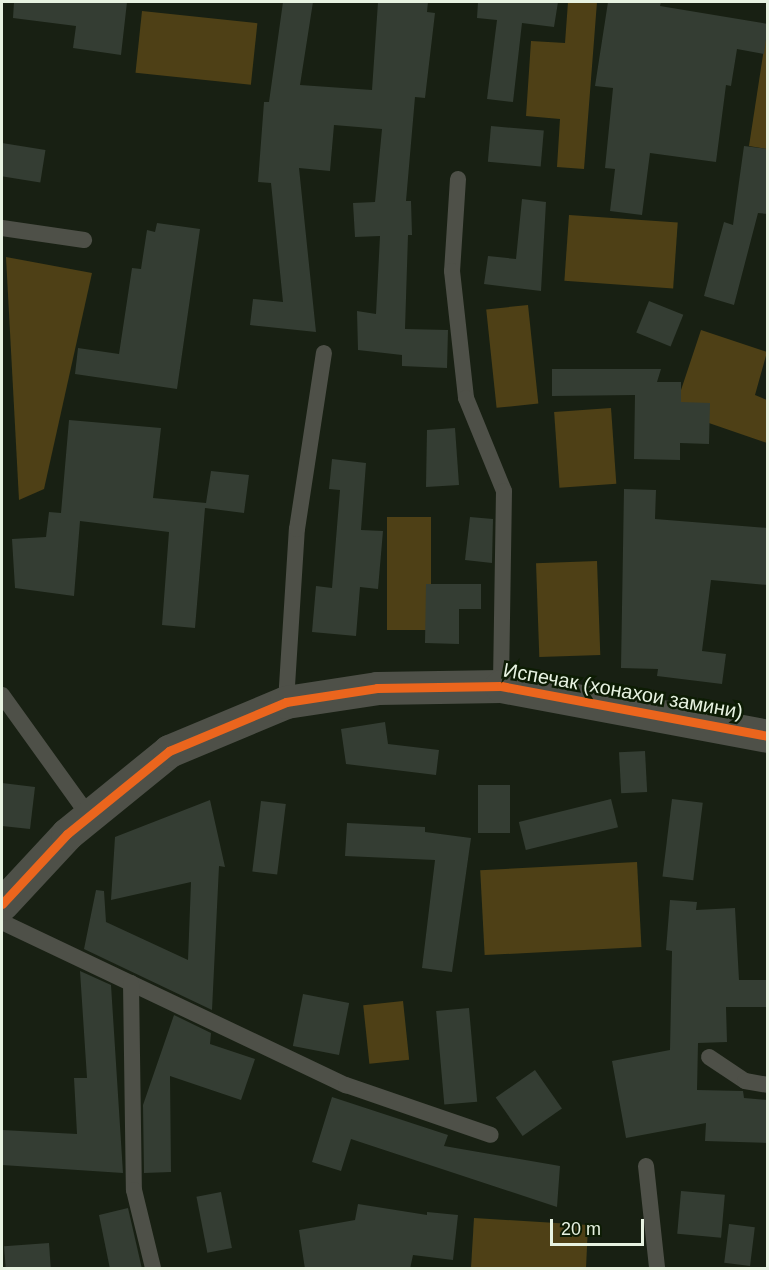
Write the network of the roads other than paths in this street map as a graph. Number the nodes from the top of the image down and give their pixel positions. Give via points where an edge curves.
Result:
1 (458, 179) dead end
2 (2, 228) edge
3 (84, 240) dead end
4 (324, 353) dead end
5 (501, 686) junction
6 (2, 695) edge
7 (286, 702) junction
8 (768, 736) edge
9 (89, 816) junction
10 (2, 904) edge
11 (2, 922) edge
12 (131, 983) junction
13 (709, 1057) dead end
14 (768, 1085) edge
15 (491, 1135) dead end
16 (646, 1166) dead end
17 (153, 1269) edge
18 (657, 1269) edge

1 - 5 lane via 452,271 466,398 504,491
2 - 3 lane
4 - 7 lane via 297,530
5 - 7 street, Испечак (хонахои замини) via 378,688
5 - 8 street, Испечак (хонахои замини)
6 - 9 lane
7 - 9 street, Испечак (хонахои замини) via 169,751
9 - 10 street, Испечак (хонахои замини)
11 - 12 lane
12 - 15 lane via 346,1084
12 - 17 lane via 134,1190
13 - 14 lane via 745,1081
16 - 18 lane

